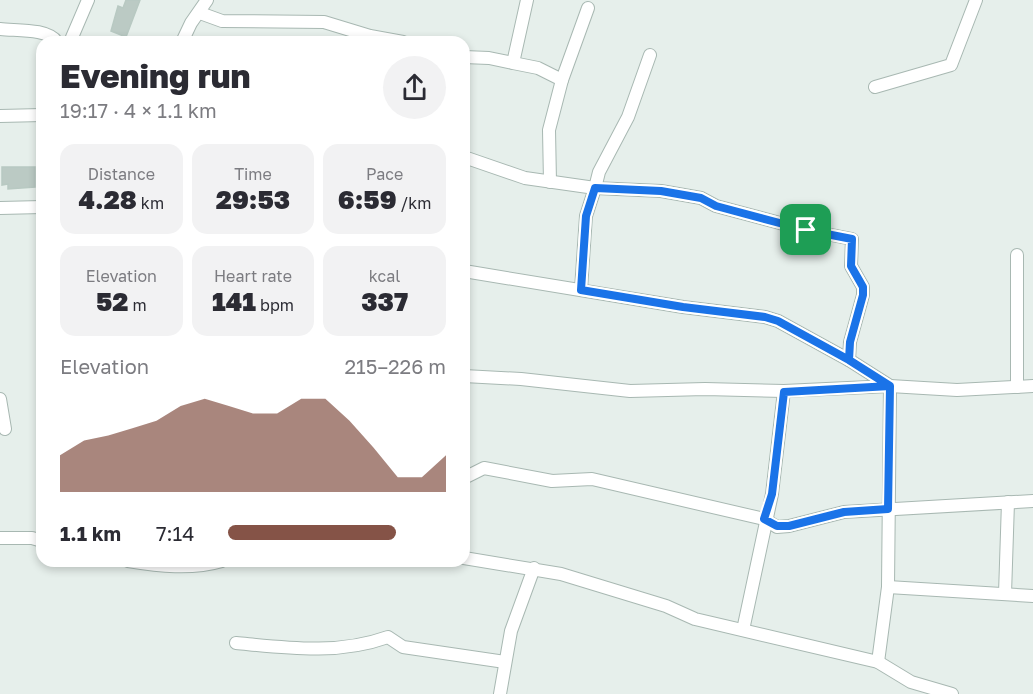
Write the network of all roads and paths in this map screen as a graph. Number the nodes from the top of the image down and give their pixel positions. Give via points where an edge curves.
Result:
1 (88, 0) edge
2 (207, 0) edge
3 (527, 0) edge
4 (976, 0) edge
5 (588, 8) dead end
6 (200, 13) junction
7 (0, 29) edge
8 (50, 36) edge
9 (73, 36) edge
10 (185, 36) edge
11 (370, 36) edge
12 (650, 55) dead end
13 (470, 57) edge
14 (513, 63) junction
15 (562, 80) junction
16 (875, 87) dead end
17 (0, 116) edge
18 (36, 116) edge
19 (470, 159) edge
20 (550, 182) junction
21 (595, 188) junction
22 (36, 207) edge
23 (0, 208) edge
24 (1017, 255) dead end
25 (470, 272) edge
26 (581, 290) junction
27 (849, 360) junction
28 (470, 376) edge
29 (890, 386) junction
30 (1033, 386) edge
31 (1017, 387) junction
32 (784, 392) junction
33 (0, 399) edge
34 (5, 429) dead end
35 (470, 475) edge
36 (1033, 501) edge
37 (1008, 502) junction
38 (888, 509) junction
39 (764, 519) junction
40 (0, 538) edge
41 (36, 540) edge
42 (470, 559) edge
43 (534, 568) junction
44 (888, 587) junction
45 (1005, 594) junction
46 (1033, 596) edge
47 (742, 630) junction
48 (236, 643) dead end
49 (505, 662) junction
50 (878, 662) junction
51 (500, 694) edge
52 (952, 694) edge

1 - 9 street
2 - 6 street
3 - 14 street
4 - 16 street via 951,65
5 - 15 street
6 - 10 street
6 - 11 street via 222,21 324,22
7 - 8 street
12 - 21 street via 628,117 599,172
13 - 14 street
14 - 15 street via 538,68
15 - 20 street via 549,130
17 - 18 street
19 - 20 street via 525,178
20 - 21 street
21 - 26 street via 586,216
21 - 27 street via 661,191 701,198 745,214 852,239 851,266 863,287 863,295
22 - 23 street
24 - 31 street
25 - 26 street
26 - 27 street via 765,317
27 - 29 street
28 - 32 street via 630,391 705,388
29 - 31 street via 957,390
29 - 32 street
29 - 38 street
30 - 31 street
32 - 39 street via 772,494
33 - 34 street
35 - 39 street via 484,468 552,480 621,483
36 - 37 street
37 - 38 street
37 - 45 street
38 - 39 street via 844,512 789,526 777,526
38 - 44 street
39 - 47 street
40 - 41 street
42 - 43 street
43 - 47 street
43 - 49 street
44 - 45 street
44 - 50 street
45 - 46 street
47 - 50 street
48 - 49 street via 323,651 388,637 403,647
49 - 51 street
50 - 52 street via 911,682

